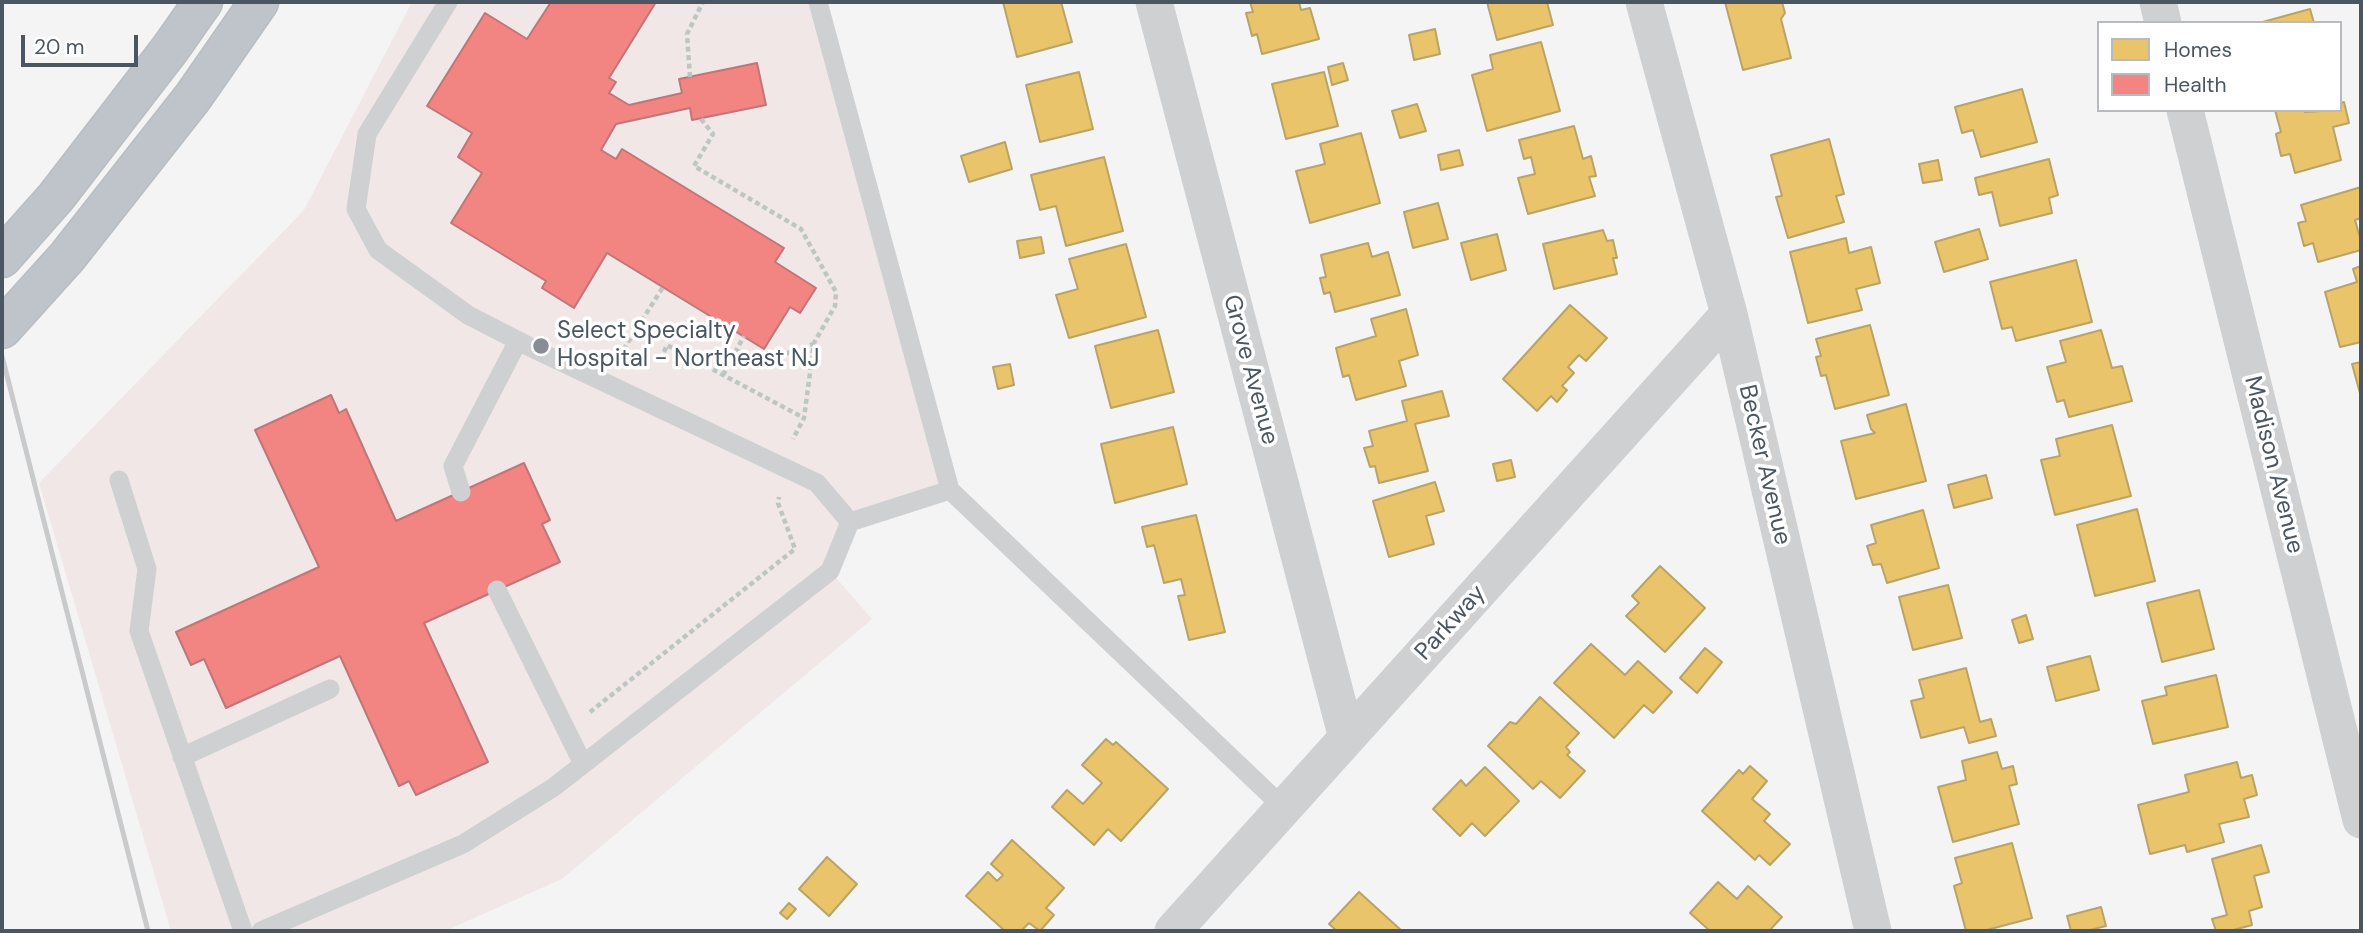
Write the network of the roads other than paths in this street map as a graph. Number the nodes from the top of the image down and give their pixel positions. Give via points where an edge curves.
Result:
1 (203, 2) edge
2 (259, 2) edge
3 (448, 2) edge
4 (818, 2) edge
5 (1154, 2) edge
6 (1644, 2) edge
7 (2158, 2) edge
8 (2163, 21) edge
9 (2185, 112) edge
10 (2, 258) edge
11 (1729, 314) junction
12 (2, 329) edge
13 (518, 341) junction
14 (120, 480) dead end
15 (950, 490) junction
16 (461, 492) dead end
17 (850, 522) junction
18 (497, 590) dead end
19 (330, 689) dead end
20 (1347, 738) junction
21 (182, 757) junction
22 (583, 764) junction
23 (1285, 808) junction
24 (2361, 820) edge
25 (243, 931) edge
26 (261, 931) edge
27 (1173, 931) edge
28 (1873, 931) edge

1 - 10 highway via 56,197
2 - 12 highway via 193,97 68,257
3 - 13 lane via 367,134 356,209 378,250 468,315
4 - 15 lane
5 - 20 street, Grove Avenue
6 - 11 street, Becker Avenue
7 - 8 street
9 - 24 street, Madison Avenue
11 - 20 street, Parkway
11 - 28 street, Becker Avenue
13 - 16 lane via 453,466
13 - 17 lane via 817,483
14 - 21 lane via 147,569 139,631
15 - 17 lane
15 - 23 lane
17 - 22 lane via 830,570
18 - 22 lane
19 - 21 lane
20 - 23 street, Parkway
21 - 25 lane
22 - 26 lane via 463,844
23 - 27 street, Parkway

